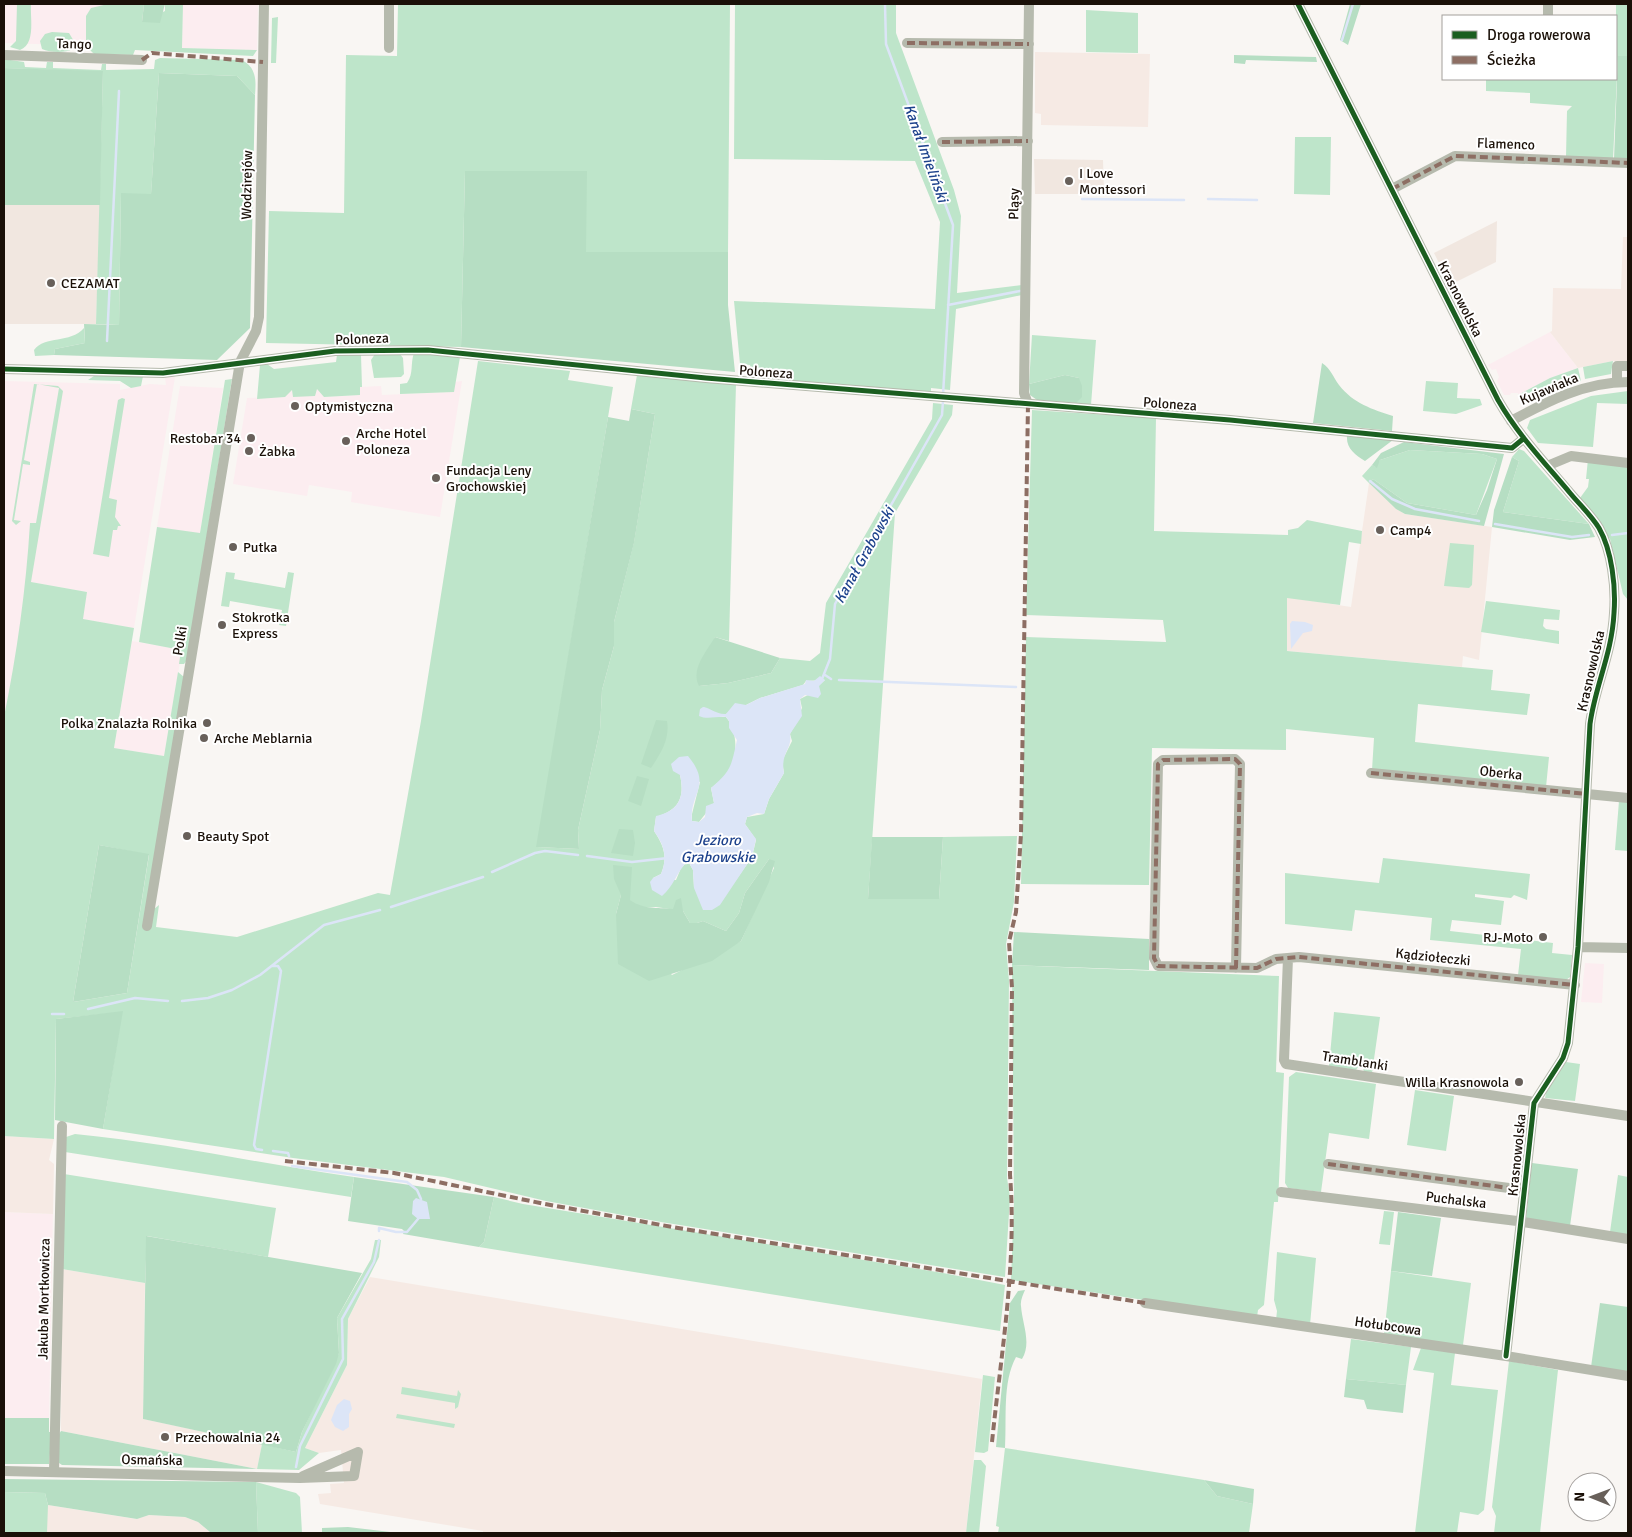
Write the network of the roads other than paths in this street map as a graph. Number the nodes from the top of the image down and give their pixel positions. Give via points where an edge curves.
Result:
1 (264, 4) edge
2 (389, 4) edge
3 (1029, 4) edge
4 (1298, 4) edge
5 (907, 43) dead end
6 (1029, 44) junction
7 (388, 48) dead end
8 (4, 55) edge
9 (142, 60) dead end
10 (1028, 141) junction
11 (942, 142) dead end
12 (1628, 162) edge
13 (1392, 189) junction
14 (240, 362) junction
15 (1628, 366) edge
16 (4, 369) edge
17 (1617, 382) junction
18 (1628, 382) edge
19 (1028, 404) junction
20 (1511, 421) junction
21 (1523, 439) junction
22 (1628, 463) edge
23 (1548, 466) junction
24 (1371, 773) dead end
25 (1587, 794) junction
26 (1628, 798) edge
27 (148, 926) dead end
28 (1578, 946) junction
29 (1628, 948) edge
30 (1288, 958) junction
31 (1236, 968) junction
32 (1575, 985) junction
33 (1534, 1103) junction
34 (1628, 1116) edge
35 (62, 1126) dead end
36 (1328, 1164) dead end
37 (1524, 1190) junction
38 (1280, 1192) dead end
39 (1521, 1222) junction
40 (1628, 1239) edge
41 (1144, 1303) dead end
42 (1506, 1356) junction
43 (1628, 1376) edge
44 (4, 1472) edge
45 (54, 1472) junction
46 (300, 1478) junction

1 - 14 street, Wodzirejów via 259,317 256,331
2 - 7 street
3 - 6 street, Pląsy
4 - 13 street, Krasnowolska
5 - 6 street
6 - 10 street, Pląsy
8 - 9 street, Tango
10 - 11 street
10 - 19 street, Pląsy via 1024,393
12 - 13 street, Flamenco via 1455,156
13 - 20 street, Krasnowolska
14 - 16 street, Poloneza via 163,373
14 - 19 street, Poloneza via 343,350 428,350 715,379
14 - 27 street, Polki
15 - 17 street via 1618,366
17 - 18 street, Kujawiaka
17 - 20 street, Kujawiaka via 1564,394
19 - 21 street, Poloneza via 1240,420 1512,448
20 - 21 street, Krasnowolska
21 - 23 street, Krasnowolska
22 - 23 street via 1577,456 1562,458
23 - 25 street, Krasnowolska via 1600,530 1607,550 1614,598 1610,650 1591,718
24 - 25 street, Oberka
25 - 26 street, Oberka
25 - 28 street, Krasnowolska
28 - 29 street
28 - 32 street, Krasnowolska
30 - 31 street, Kądziołeczki via 1276,959 1257,968
30 - 32 street, Kądziołeczki
30 - 33 street, Tramblanki via 1286,1064
31 - 31 street, Kądziołeczki via 1158,966 1155,962 1158,764 1163,760 1235,759 1240,764
32 - 33 street, Krasnowolska via 1566,1051
33 - 34 street, Tramblanki
33 - 37 street, Krasnowolska
35 - 45 street, Jakuba Mortkowicza
36 - 37 street
37 - 39 street, Krasnowolska
38 - 39 street, Puchalska
39 - 40 street, Puchalska
39 - 42 street, Krasnowolska
41 - 42 street, Hołubcowa
42 - 43 street, Hołubcowa
44 - 45 street, Osmańska
45 - 46 street, Osmańska
46 - 46 street, Osmańska via 354,1476 358,1452

